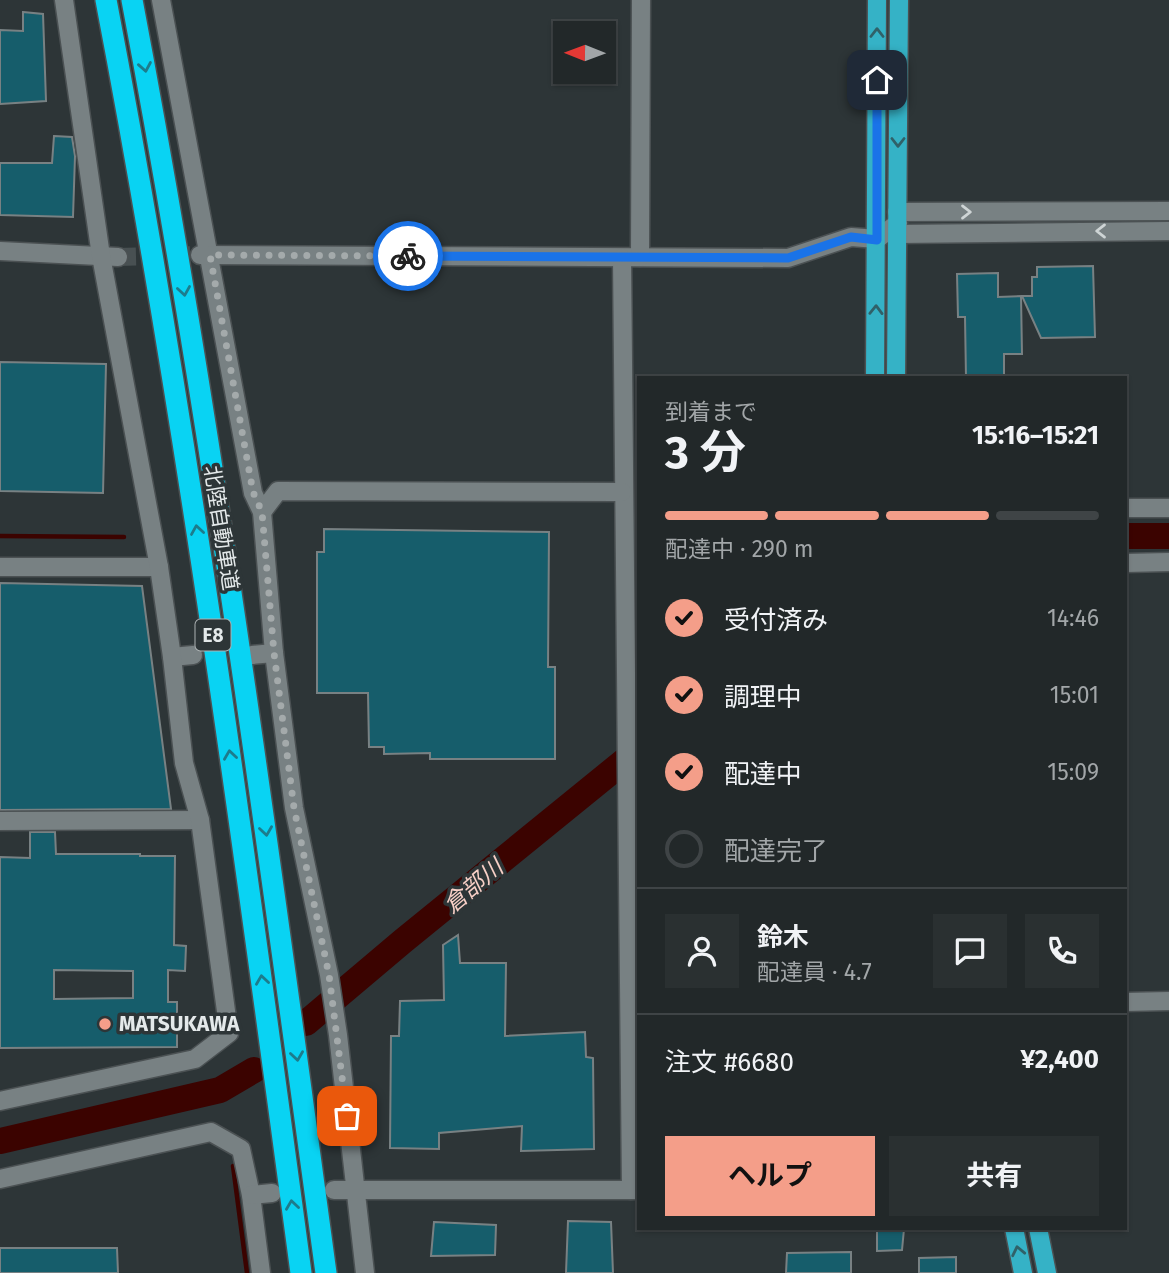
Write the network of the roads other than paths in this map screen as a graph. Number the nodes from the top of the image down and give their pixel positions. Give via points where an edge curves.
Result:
1 (64, 0) edge
2 (106, 0) edge
3 (132, 0) edge
4 (161, 0) edge
5 (641, 0) edge
6 (877, 0) edge
7 (899, 0) edge
8 (1169, 211) edge
9 (898, 223) junction
10 (1169, 231) edge
11 (877, 240) junction
12 (0, 251) edge
13 (205, 255) junction
14 (109, 256) junction
15 (640, 257) junction
16 (621, 258) junction
17 (874, 376) edge
18 (896, 376) edge
19 (622, 492) junction
20 (1127, 508) edge
21 (1169, 508) edge
22 (262, 512) junction
23 (1169, 562) edge
24 (1127, 563) edge
25 (0, 567) edge
26 (159, 567) junction
27 (274, 653) junction
28 (193, 655) dead end
29 (252, 655) dead end
30 (172, 657) junction
31 (200, 820) junction
32 (0, 821) edge
33 (1169, 1001) edge
34 (1127, 1002) edge
35 (0, 1101) edge
36 (0, 1179) edge
37 (334, 1190) dead end
38 (355, 1190) junction
39 (635, 1190) edge
40 (272, 1193) dead end
41 (251, 1195) junction
42 (1014, 1230) edge
43 (1038, 1230) edge
44 (261, 1273) edge
45 (301, 1273) edge
46 (326, 1273) edge
47 (365, 1273) edge
48 (1023, 1273) edge
49 (1047, 1273) edge

1 - 14 street
45 -> 2 highway, 北陸自動車道 / E8 via 213,634 154,261
3 -> 46 highway, 北陸自動車道 / E8 via 216,482
4 - 13 street
5 - 15 street
11 -> 6 main road
7 -> 9 main road
9 -> 8 street
10 -> 9 street
9 - 11 street
9 - 18 main road
11 - 15 street via 851,237 788,258
17 -> 11 main road
12 - 14 street
13 - 16 street
13 - 22 street via 253,492
14 - 26 street
15 - 16 street
16 - 19 street
19 - 22 street via 278,491
19 - 39 street
20 - 21 street
22 - 27 street
23 - 24 street
25 - 26 street
26 - 30 street
27 - 29 street
27 - 38 street via 294,808 329,975
28 - 30 street
30 - 31 street via 184,762
31 - 32 street
31 - 35 street via 229,1032 195,1059
33 - 34 street
36 - 41 street via 211,1132 242,1149
37 - 38 street
38 - 39 street
38 - 47 street
40 - 41 street
41 - 44 street
48 -> 42 main road
43 - 49 main road

